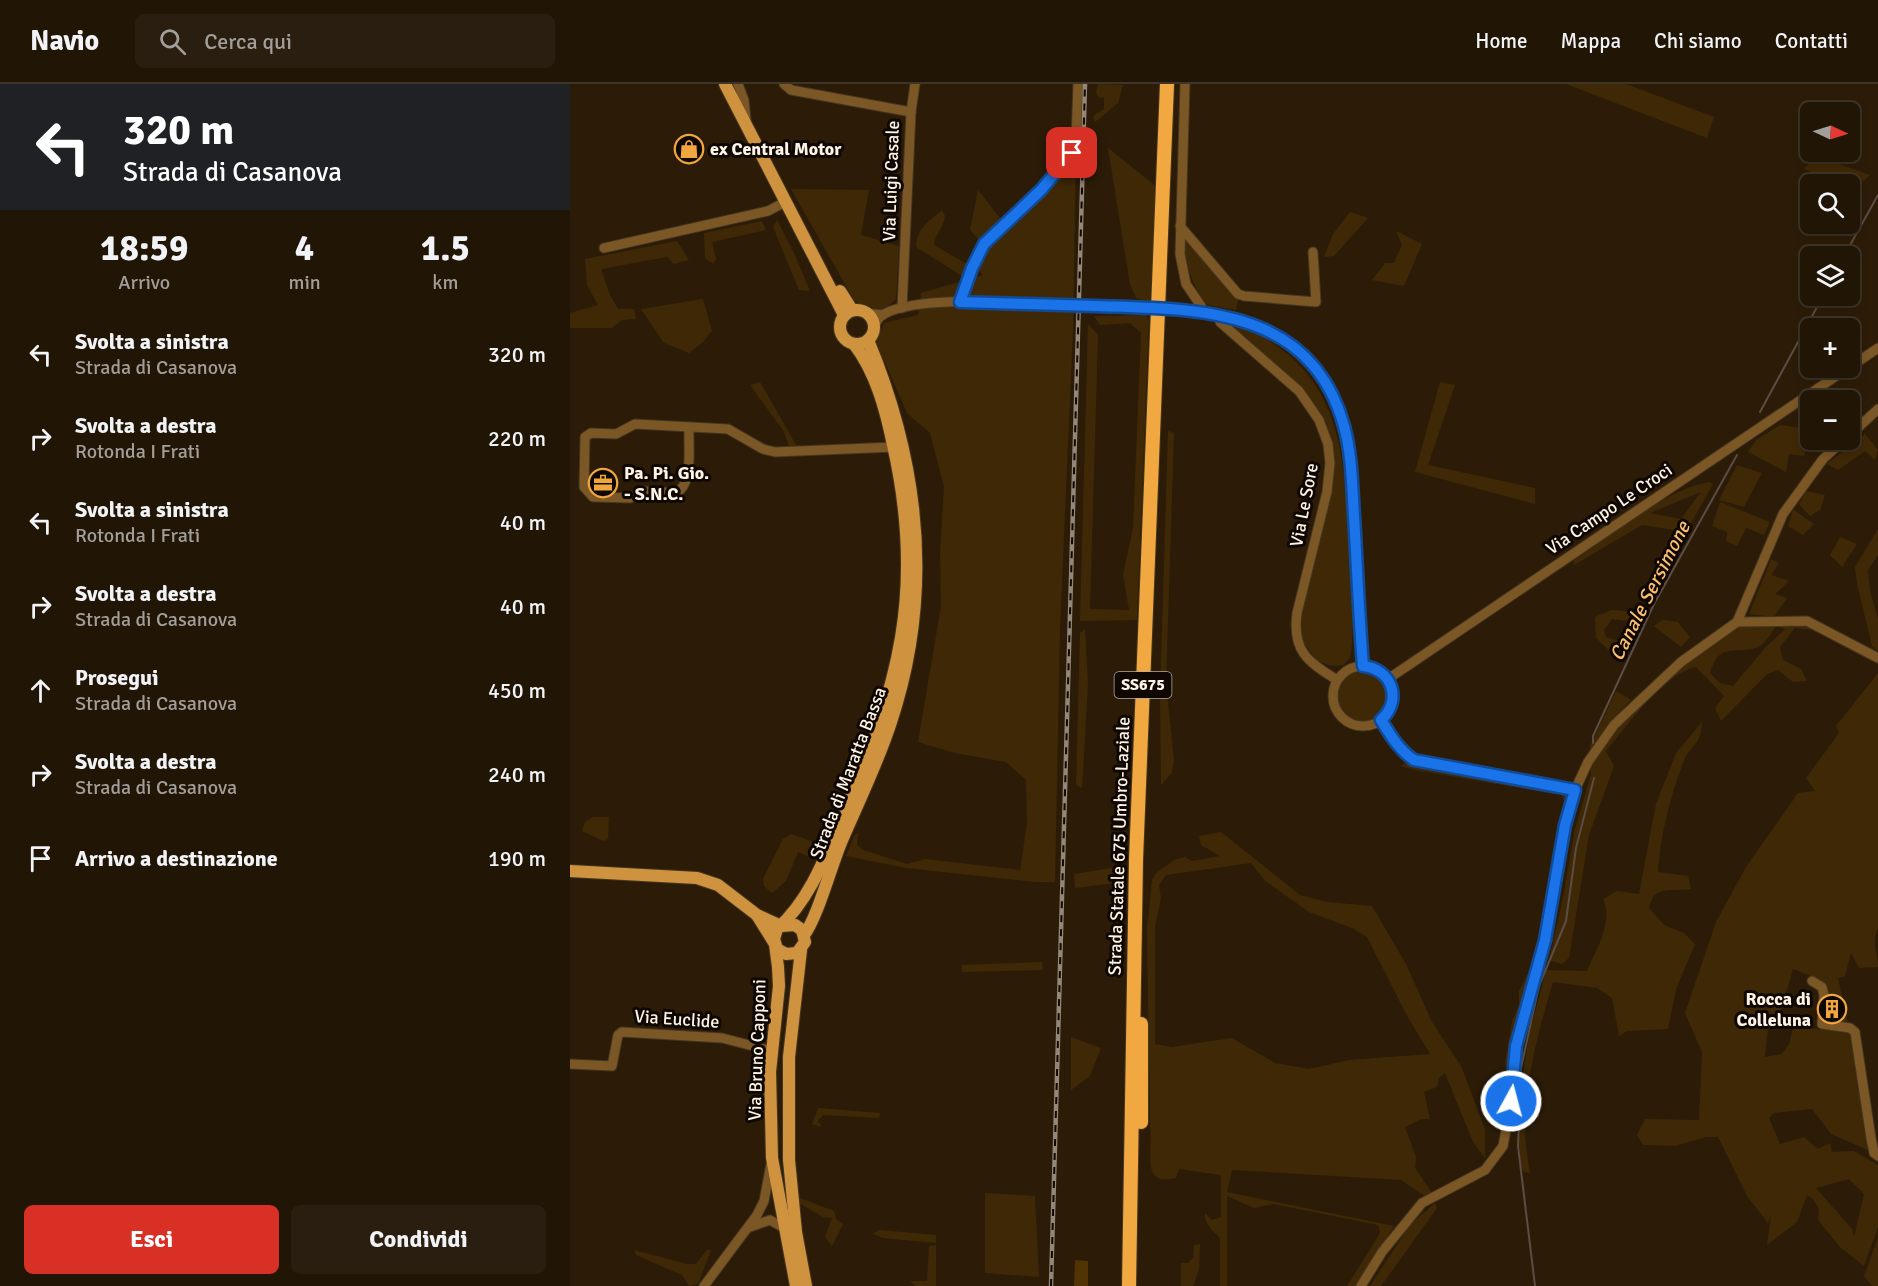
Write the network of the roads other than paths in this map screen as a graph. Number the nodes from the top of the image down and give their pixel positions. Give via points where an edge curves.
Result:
1 (725, 84) edge
2 (738, 84) edge
3 (784, 84) edge
4 (915, 84) edge
5 (1078, 84) edge
6 (1167, 84) edge
7 (1174, 84) edge
8 (1185, 84) edge
9 (910, 112) junction
10 (746, 125) junction
11 (789, 204) junction
12 (1180, 226) junction
13 (604, 248) dead end
14 (1313, 252) dead end
15 (960, 302) junction
16 (902, 308) junction
17 (1197, 308) junction
18 (848, 312) junction
19 (866, 313) junction
20 (884, 315) junction
21 (1220, 322) dead end
22 (871, 335) junction
23 (854, 344) junction
24 (1878, 348) edge
25 (1860, 360) edge
26 (1833, 378) edge
27 (1878, 409) edge
28 (1860, 426) edge
29 (689, 428) junction
30 (894, 447) junction
31 (1833, 450) edge
32 (1737, 622) junction
33 (1878, 658) edge
34 (1363, 666) junction
35 (1388, 679) junction
36 (1337, 680) junction
37 (1381, 720) junction
38 (1575, 790) junction
39 (570, 871) edge
40 (757, 915) junction
41 (781, 926) junction
42 (804, 935) junction
43 (775, 944) junction
44 (801, 950) junction
45 (1812, 981) dead end
46 (772, 1051) junction
47 (570, 1064) edge
48 (1878, 1156) edge
49 (772, 1158) junction
50 (789, 1160) junction
51 (748, 1228) junction
52 (786, 1229) junction
53 (704, 1286) edge
54 (796, 1286) edge
55 (806, 1286) edge
56 (1129, 1286) edge
57 (1138, 1286) edge
58 (1361, 1286) edge

1 - 10 main road, Strada di Maratta Bassa
2 - 10 street, Strada di Maratta Bassa
3 - 9 street, Via Luigi Casale via 791,90
4 - 9 street
5 - 15 street via 1072,153 1041,190 984,244
6 - 56 highway, Strada Statale 675 Umbro-Laziale / SS675 via 1136,860
7 - 57 highway, Strada Statale 675 Umbro-Laziale / SS675 via 1145,808
8 - 12 street
9 - 16 street, Via Luigi Casale
10 - 11 main road, Strada di Maratta Bassa
11 - 13 street
11 - 18 main road, Strada di Maratta Bassa
12 - 14 street via 1238,294 1251,297 1316,302
12 - 17 street via 1182,271
15 - 16 street
15 - 17 street, bridge
16 - 20 street
17 - 34 street, bridge via 1271,332 1304,357 1341,416 1351,465
18 - 19 main road
18 - 23 main road, Strada di Maratta Bassa via 840,324 841,335
19 - 20 street
19 - 22 main road, Strada di Maratta Bassa via 872,320
20 - 22 street via 877,320
21 - 36 street, Via Le Sore via 1299,391 1324,432 1329,477 1295,630 1299,647 1308,660
22 - 23 main road
22 - 42 main road, Strada di Maratta Bassa via 896,415 908,473 918,566 914,618 907,663 890,725
23 - 30 main road, Strada di Maratta Bassa via 873,380
24 - 25 street, Via Campo Le Croci
26 - 35 street, Via Campo Le Croci
27 - 28 street
29 - 29 street via 635,423 616,434 591,433 585,437 586,493 593,497 630,498 641,491 681,490 686,481
29 - 30 street via 733,430 775,452
30 - 41 main road, Strada di Maratta Bassa via 908,566 898,664 866,764 827,853 800,905
31 - 32 street via 1783,514
32 - 33 street via 1807,621
32 - 38 street via 1681,663 1614,725 1593,752
34 - 35 street via 1377,669
34 - 36 street via 1348,669
35 - 37 street via 1393,701
36 - 37 street via 1333,700 1342,718 1361,726
37 - 38 street via 1398,747 1414,760
38 - 58 street via 1545,940 1516,1046 1514,1087 1503,1146 1485,1170 1422,1203 1382,1252
39 - 40 main road via 697,878 729,892
40 - 41 main road
40 - 43 main road
41 - 42 main road via 795,925
41 - 43 main road via 775,934
42 - 44 main road
43 - 44 main road via 786,954
43 - 46 main road, Via Bruno Capponi via 779,986
44 - 50 main road, Via Bruno Capponi via 789,1057
45 - 48 street via 1822,987 1824,995 1821,1024 1855,1032 1871,1138
46 - 47 street, Via Euclide via 722,1038 622,1032 612,1066
46 - 49 main road, Via Bruno Capponi
49 - 50 main road via 780,1164
49 - 51 street via 764,1201
49 - 52 main road, Via Bruno Capponi
50 - 55 main road, Via Bruno Capponi
51 - 52 street via 770,1220
51 - 53 street
52 - 54 main road, Via Bruno Capponi

